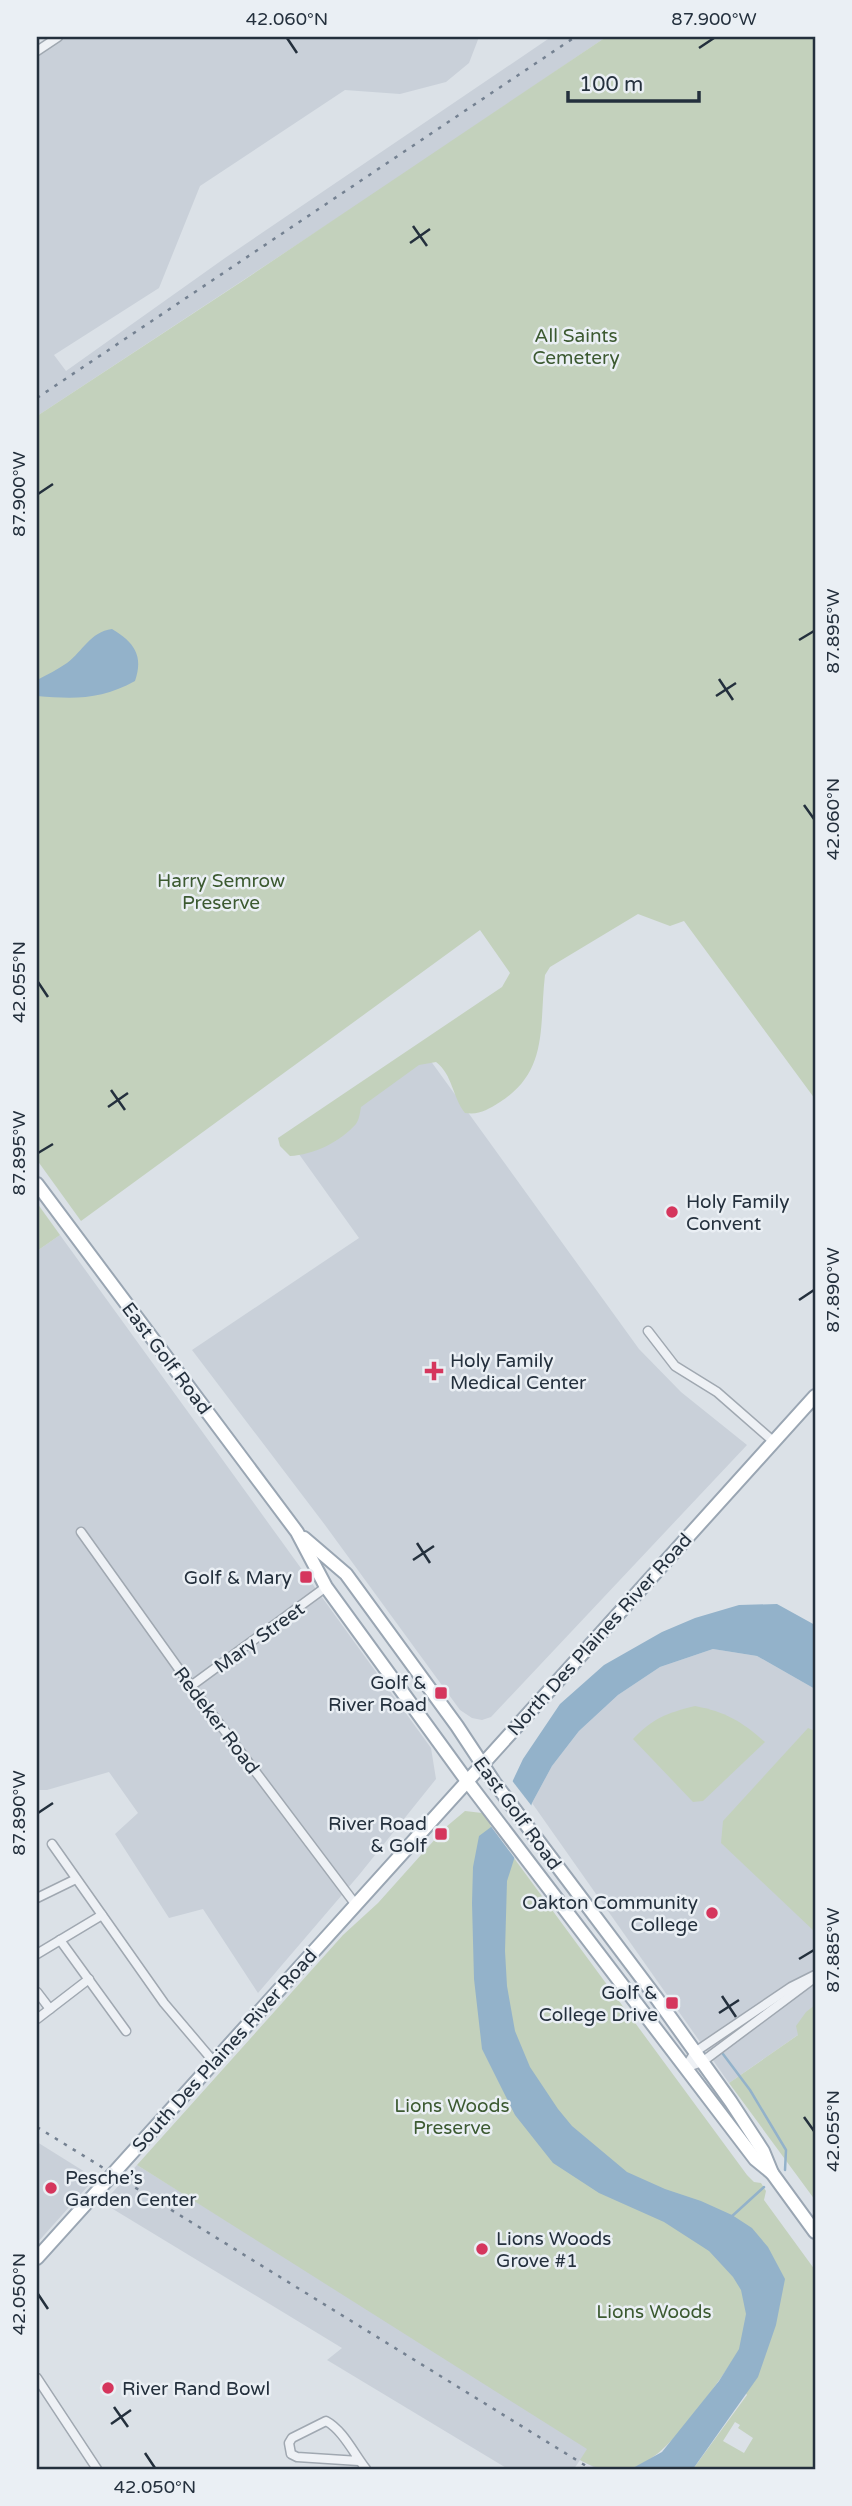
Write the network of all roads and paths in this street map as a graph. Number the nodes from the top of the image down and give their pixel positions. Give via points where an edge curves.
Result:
1 (58, 37) edge
2 (37, 51) edge
3 (37, 1184) edge
4 (648, 1331) dead end
5 (815, 1396) edge
6 (773, 1441) junction
7 (81, 1532) dead end
8 (297, 1532) junction
9 (326, 1587) junction
10 (191, 1686) junction
11 (482, 1764) junction
12 (467, 1781) junction
13 (51, 1844) dead end
14 (76, 1879) junction
15 (37, 1898) edge
16 (356, 1905) junction
17 (102, 1915) junction
18 (60, 1940) junction
19 (37, 1954) edge
20 (815, 1976) edge
21 (89, 1979) junction
22 (37, 1992) edge
23 (50, 2009) junction
24 (37, 2019) edge
25 (126, 2031) dead end
26 (698, 2057) junction
27 (214, 2062) junction
28 (685, 2068) junction
29 (772, 2174) junction
30 (815, 2232) edge
31 (37, 2258) edge
32 (37, 2378) edge
33 (359, 2460) junction
34 (97, 2469) edge
35 (366, 2469) edge

1 - 2 street
3 - 8 main road, East Golf Road
4 - 6 street via 675,1366 717,1392
5 - 6 main road, North Des Plaines River Road
6 - 11 main road, North Des Plaines River Road
7 - 10 street, Redeker Road
8 - 9 main road, East Golf Road
8 - 11 main road, East Golf Road via 346,1574
9 - 10 street, Mary Street
9 - 12 main road, East Golf Road
10 - 16 street, Redeker Road
11 - 12 main road, North Des Plaines River Road
11 - 26 main road, East Golf Road
12 - 16 main road, North Des Plaines River Road
12 - 28 main road, East Golf Road
13 - 14 street
14 - 15 street
14 - 17 street
16 - 27 main road, South Des Plaines River Road
17 - 18 street
17 - 27 street via 164,2003
18 - 19 street
18 - 21 street
20 - 26 street
21 - 23 street
21 - 25 street
22 - 23 street
23 - 24 street
26 - 28 street
26 - 29 main road, East Golf Road via 763,2151
27 - 31 main road, South Des Plaines River Road
28 - 29 main road, East Golf Road via 755,2159
29 - 30 main road, East Golf Road
32 - 34 street
33 - 33 street via 297,2457 291,2454 289,2443 326,2421
33 - 35 street

